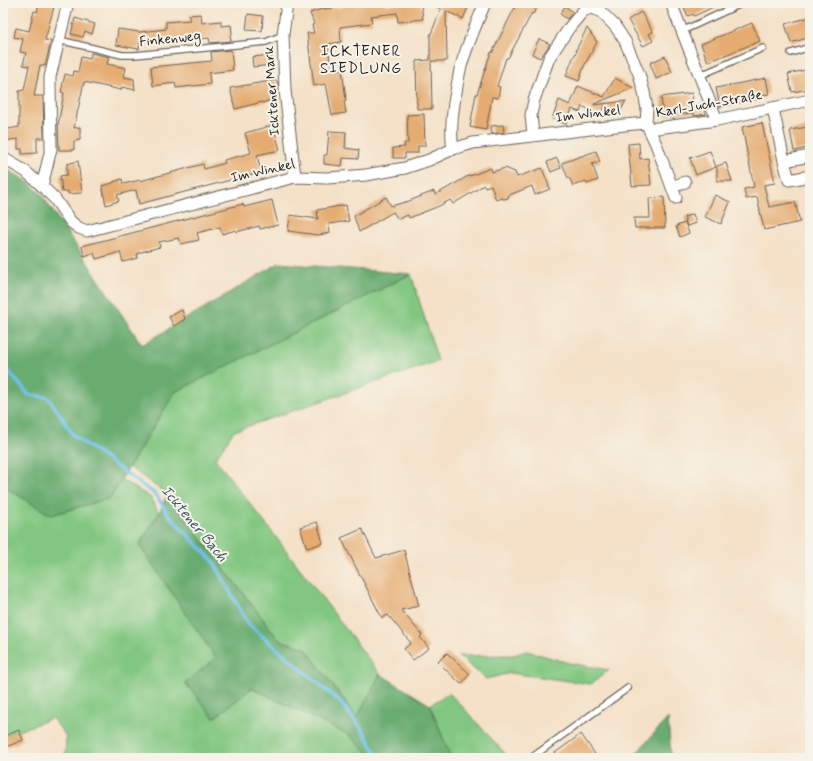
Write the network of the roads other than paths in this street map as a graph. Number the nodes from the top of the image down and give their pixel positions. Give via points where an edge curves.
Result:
1 (68, 3) edge
2 (287, 3) edge
3 (485, 3) edge
4 (671, 3) edge
5 (743, 3) edge
6 (682, 31) junction
7 (283, 35) junction
8 (59, 40) junction
9 (810, 47) edge
10 (764, 48) dead end
11 (791, 53) dead end
12 (699, 76) junction
13 (810, 100) edge
14 (773, 108) junction
15 (717, 120) junction
16 (648, 126) junction
17 (533, 135) junction
18 (453, 149) junction
19 (810, 156) edge
20 (3, 158) edge
21 (784, 161) junction
22 (810, 176) edge
23 (295, 177) junction
24 (685, 182) dead end
25 (42, 186) junction
26 (628, 688) dead end
27 (531, 758) edge

1 - 8 street
2 - 7 street, Icktener Mark
3 - 18 street via 460,70 451,124
4 - 6 street
5 - 6 lane
6 - 12 street
7 - 8 lane, Finkenweg via 266,42 135,55 122,55
7 - 23 street, Icktener Mark via 285,90
8 - 25 street via 50,77 51,149
9 - 11 lane
10 - 12 lane
12 - 15 street
13 - 14 street, Karl-Juch-Straße
14 - 15 street, Karl-Juch-Straße
14 - 21 street, Karl-Juch-Straße
15 - 16 street, Karl-Juch-Straße
16 - 17 street, Im Winkel
16 - 17 street via 644,92 625,41 600,11 591,8 583,11 549,58 534,100 531,115
16 - 24 street via 674,193
17 - 18 street, Im Winkel via 473,143
18 - 23 street, Im Winkel via 404,168 366,175
19 - 21 street
20 - 25 street, Im Winkel via 25,171
21 - 22 street, Karl-Juch-Straße via 789,180
23 - 25 street, Im Winkel via 87,231 72,222
26 - 27 lane

